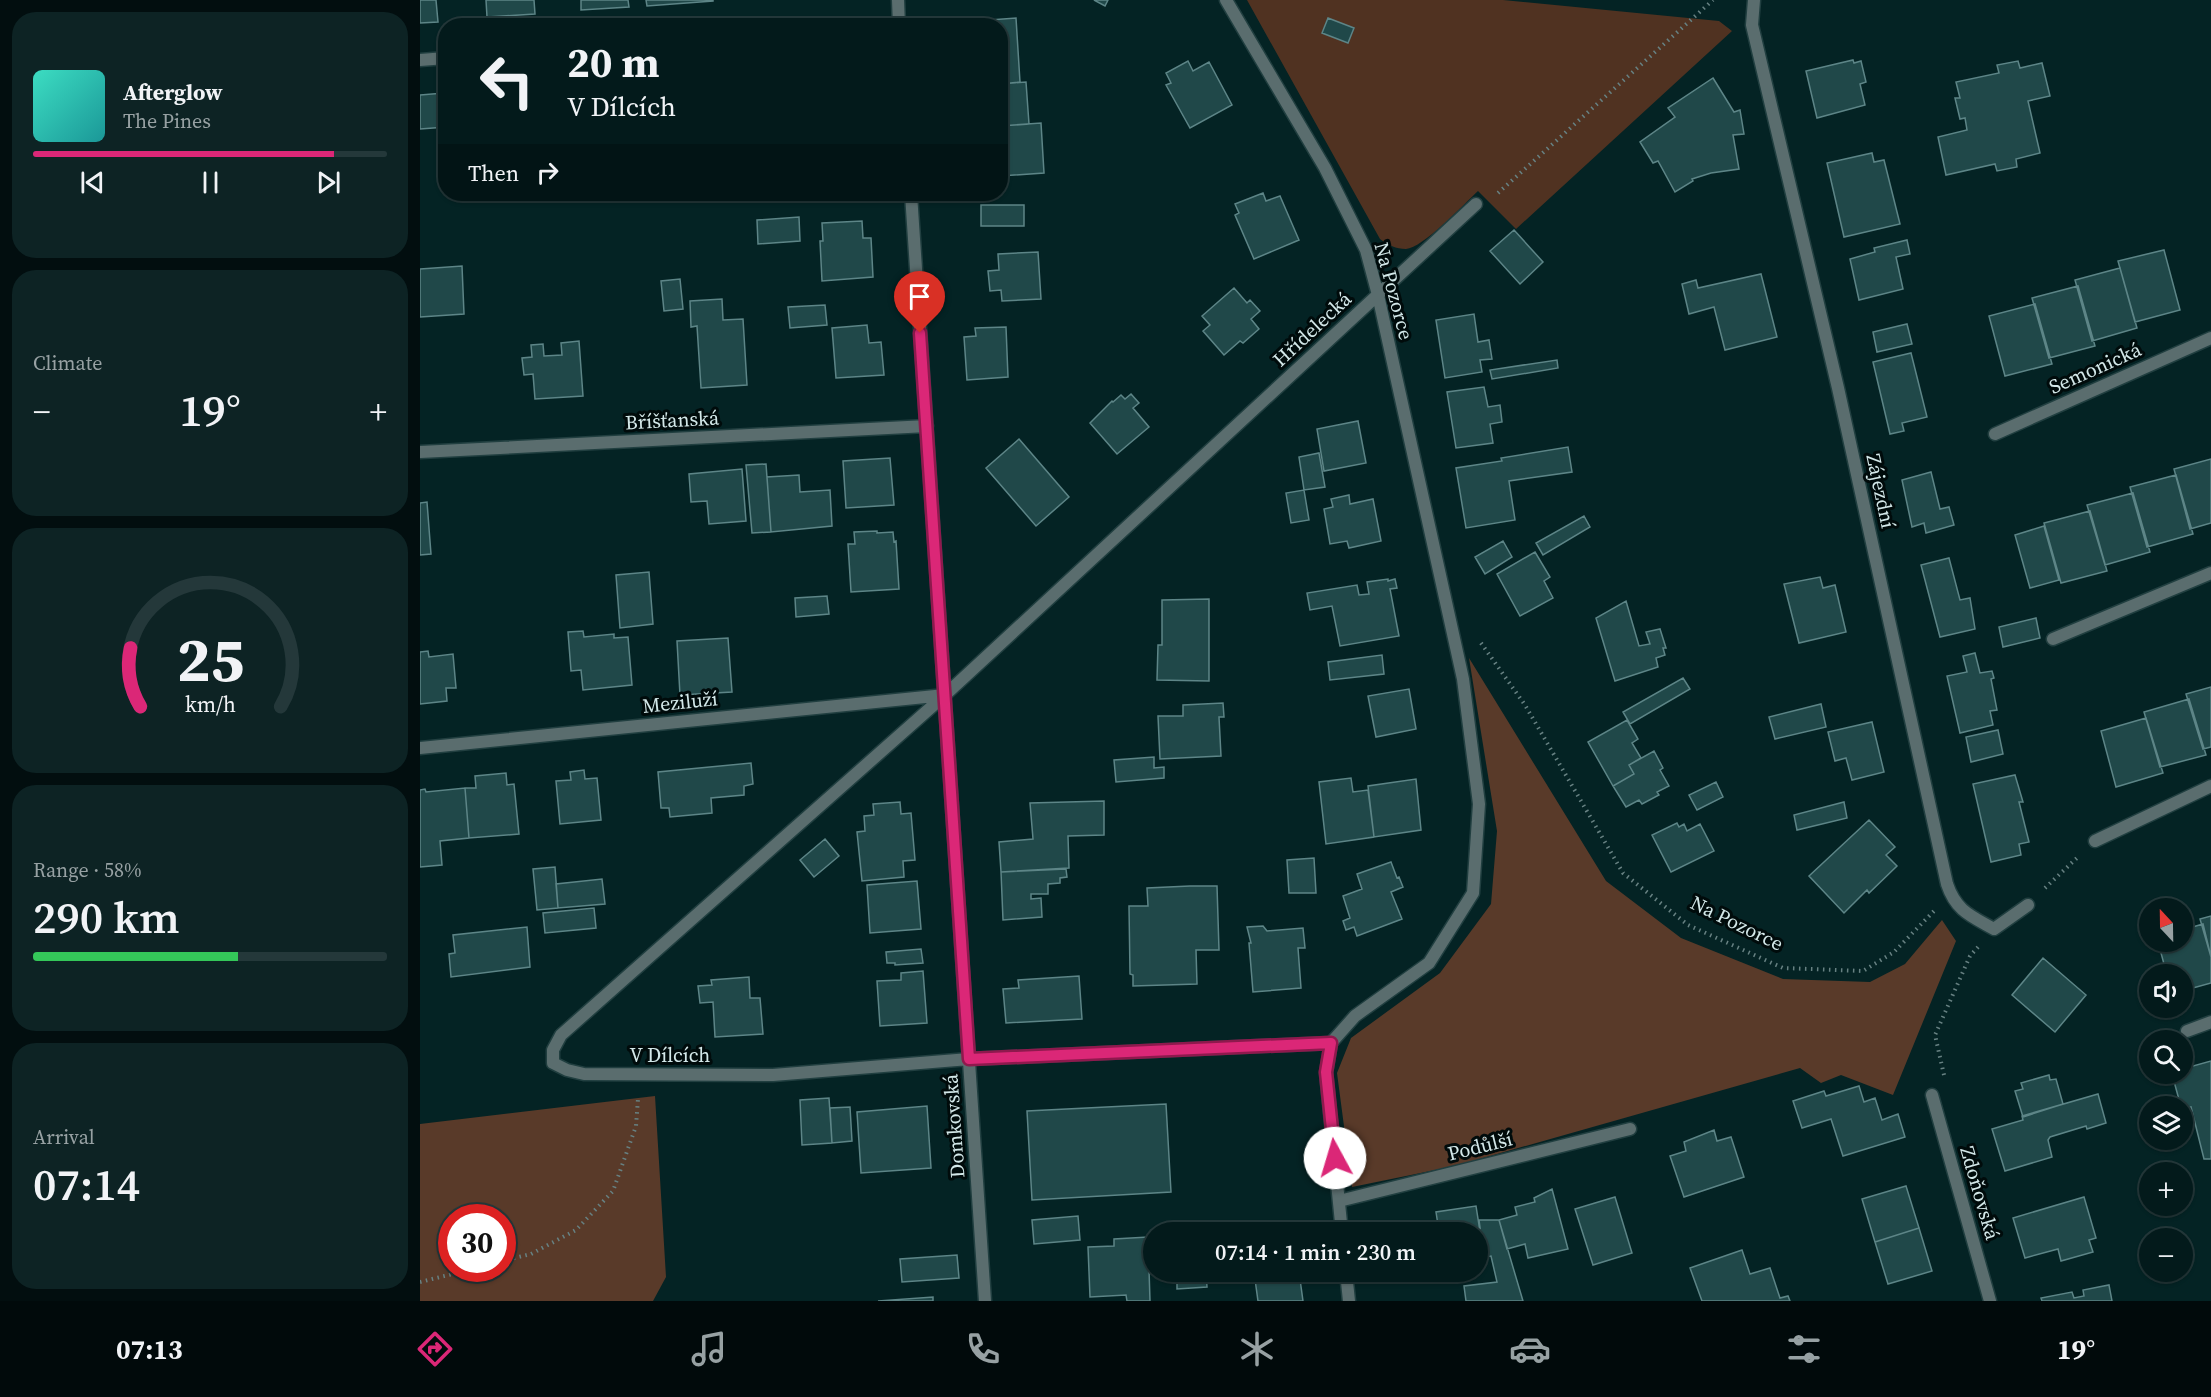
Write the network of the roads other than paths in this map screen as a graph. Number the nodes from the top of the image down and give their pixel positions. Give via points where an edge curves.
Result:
1 (898, 0) edge
2 (1226, 0) edge
3 (1754, 0) edge
4 (899, 18) edge
5 (438, 59) edge
6 (420, 60) edge
7 (911, 201) edge
8 (1476, 204) road end
9 (1378, 294) junction
10 (2211, 338) edge
11 (927, 426) junction
12 (1995, 434) dead end
13 (420, 453) edge
14 (2211, 573) edge
15 (2053, 639) dead end
16 (945, 695) junction
17 (420, 748) edge
18 (2211, 786) edge
19 (2094, 841) road end
20 (2028, 905) road end
21 (2211, 1022) edge
22 (2190, 1030) edge
23 (1331, 1043) junction
24 (969, 1059) junction
25 (1932, 1095) dead end
26 (1630, 1129) dead end
27 (1339, 1201) junction
28 (1341, 1222) edge
29 (1347, 1282) edge
30 (985, 1301) edge
31 (1349, 1301) edge
32 (1990, 1301) edge

1 - 4 street
2 - 9 street, Na Pozorce via 1325,168 1366,250
3 - 20 street, Zájezdní via 1752,25 1838,388 1947,884 1963,912 1994,929
5 - 6 street
7 - 11 street, Domkovská
8 - 9 street, Hřídelecká
9 - 16 street, Hřídelecká
9 - 23 street, Na Pozorce via 1463,679 1479,804 1473,893 1429,963 1355,1016
10 - 12 street, Semonická
11 - 13 street, Bříšťanská
11 - 16 street, Domkovská
14 - 15 street
16 - 17 street, Meziluží
16 - 24 street, Domkovská
16 - 24 street, V Dílcích via 561,1035 552,1050 553,1063 585,1074 772,1075
18 - 19 street
21 - 22 street
23 - 24 street, V Dílcích
23 - 27 street via 1326,1072
24 - 30 street, Domkovská
25 - 32 street, Zdoňovská
26 - 27 street, Podůlší
27 - 28 street
29 - 31 street

